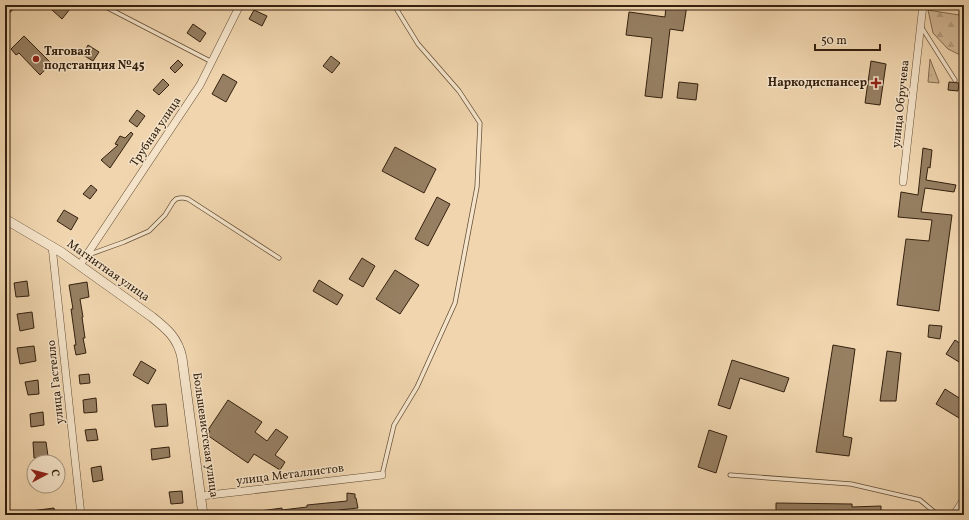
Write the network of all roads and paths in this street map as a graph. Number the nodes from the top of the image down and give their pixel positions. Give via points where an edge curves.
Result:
1 (8, 5) edge
2 (102, 5) edge
3 (240, 5) edge
4 (394, 5) edge
5 (924, 5) edge
6 (5, 8) edge
7 (921, 28) junction
8 (212, 62) junction
9 (955, 80) dead end
10 (903, 182) dead end
11 (5, 219) edge
12 (52, 246) junction
13 (86, 256) junction
14 (279, 258) dead end
15 (80, 265) junction
16 (182, 358) joint
17 (382, 475) joint
18 (730, 475) dead end
19 (201, 496) junction
20 (964, 499) edge
21 (81, 515) edge
22 (203, 515) edge
23 (938, 515) edge
24 (954, 515) edge

1 - 6 main road
2 - 8 lane
3 - 8 street, Трубная улица
4 - 17 lane via 418,44 459,91 480,123 476,187 455,303 417,387 394,426
5 - 7 street, улица Обручева
7 - 9 lane
7 - 10 street, улица Обручева
8 - 13 street, Трубная улица via 200,85
11 - 12 street, Магнитная улица
12 - 15 street, Магнитная улица
12 - 21 street, улица Гастелло
13 - 14 lane via 149,230 165,215 173,202 180,198 188,199
13 - 15 street, Трубная улица
15 - 16 street, Магнитная улица via 165,327 180,348
16 - 19 street, Большевистская улица
17 - 19 street, улица Металлистов
18 - 23 lane via 851,484 920,500
19 - 22 street, Большевистская улица
20 - 24 street

